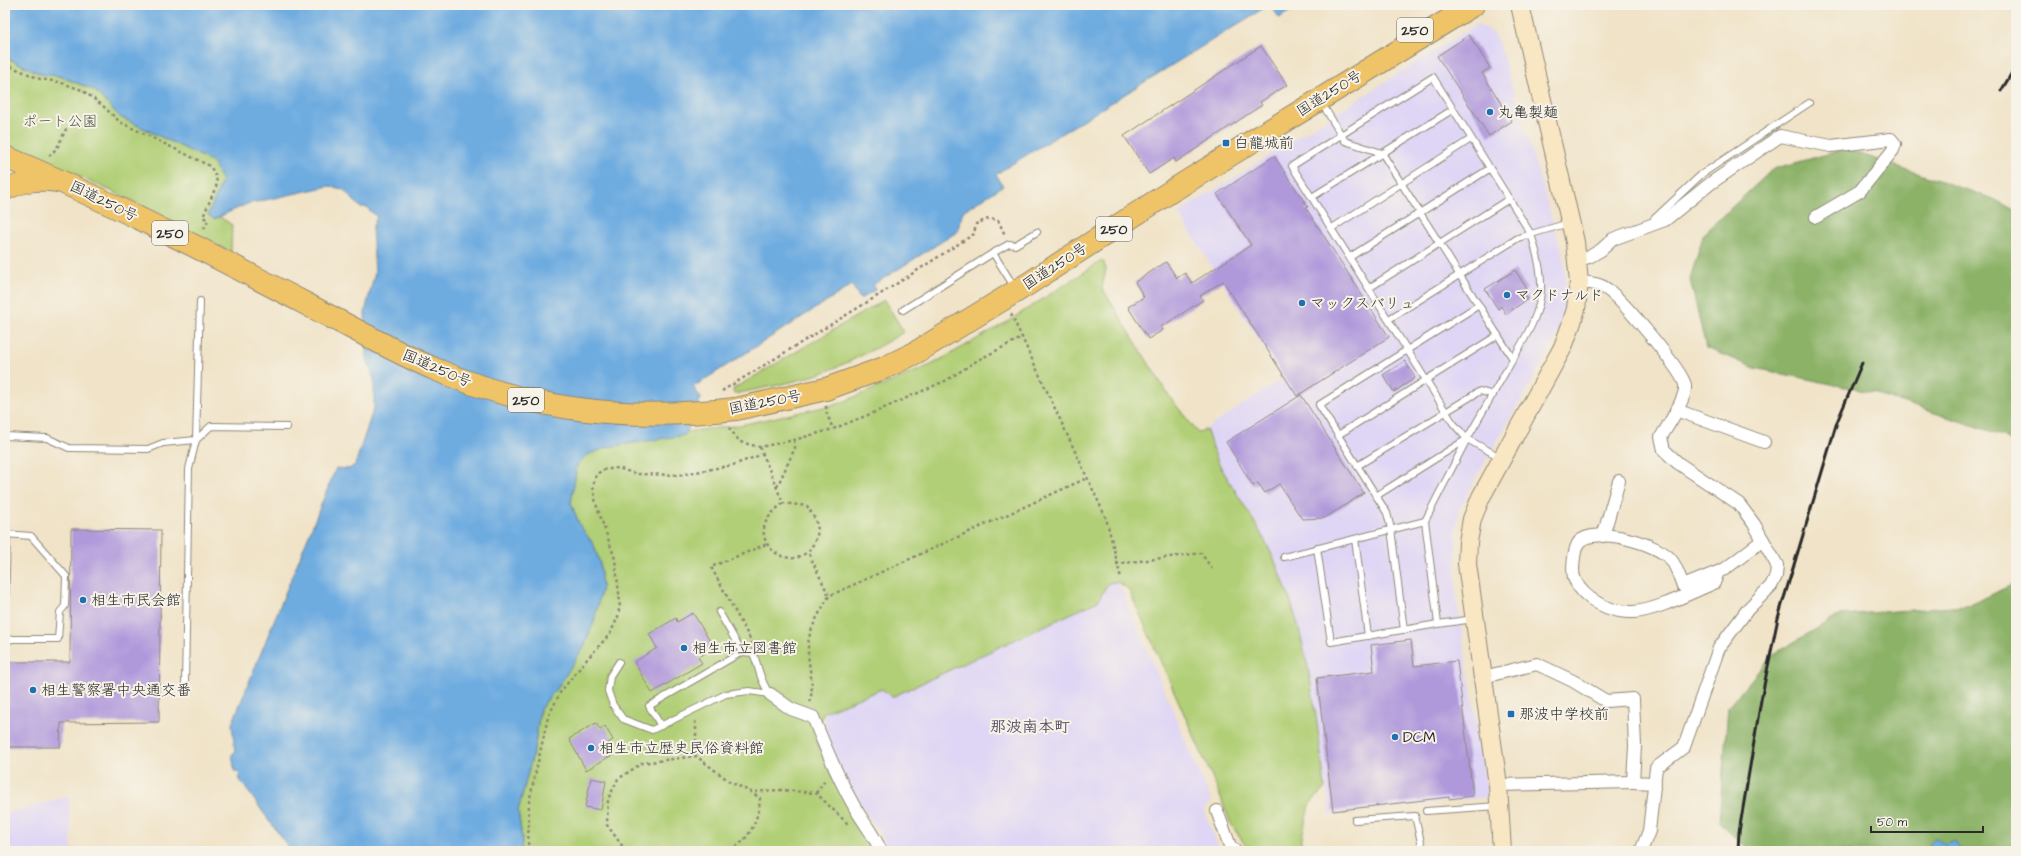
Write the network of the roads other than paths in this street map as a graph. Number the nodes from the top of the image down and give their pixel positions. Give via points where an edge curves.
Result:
1 (1443, 5) edge
2 (1473, 5) edge
3 (1520, 5) edge
4 (1387, 57) junction
5 (1320, 99) junction
6 (1809, 103) dead end
7 (1452, 110) junction
8 (1341, 134) junction
9 (1471, 140) junction
10 (1382, 153) junction
11 (5, 157) edge
12 (1489, 169) junction
13 (70, 184) junction
14 (1401, 184) junction
15 (5, 190) edge
16 (1312, 197) junction
17 (1509, 199) junction
18 (1420, 213) junction
19 (1816, 217) dead end
20 (1571, 223) junction
21 (1332, 228) junction
22 (1036, 232) dead end
23 (1631, 232) junction
24 (1531, 234) junction
25 (1440, 244) junction
26 (993, 253) junction
27 (1350, 257) junction
28 (1578, 260) junction
29 (1459, 274) junction
30 (1579, 282) junction
31 (1369, 288) junction
32 (1017, 291) junction
33 (200, 302) dead end
34 (1478, 305) junction
35 (902, 310) dead end
36 (1390, 319) junction
37 (1498, 335) junction
38 (1408, 348) junction
39 (1513, 359) junction
40 (1427, 379) junction
41 (1493, 395) junction
42 (1676, 410) junction
43 (1446, 411) junction
44 (287, 427) dead end
45 (1338, 435) junction
46 (5, 436) edge
47 (196, 440) junction
48 (1467, 440) junction
49 (1764, 442) dead end
50 (1502, 458) junction
51 (1357, 466) junction
52 (1619, 481) dead end
53 (1376, 496) junction
54 (1425, 521) junction
55 (1391, 530) junction
56 (6, 534) edge
57 (1603, 536) junction
58 (1355, 539) junction
59 (1763, 540) junction
60 (1317, 548) junction
61 (1284, 556) dead end
62 (1718, 572) junction
63 (5, 607) edge
64 (719, 612) dead end
65 (1475, 619) junction
66 (1438, 624) junction
67 (1404, 630) junction
68 (1368, 636) junction
69 (5, 642) edge
70 (742, 652) junction
71 (619, 662) dead end
72 (1483, 677) junction
73 (185, 684) dead end
74 (770, 694) junction
75 (661, 726) junction
76 (1633, 782) junction
77 (1655, 783) junction
78 (1498, 785) junction
79 (1499, 806) junction
80 (1217, 810) dead end
81 (1426, 811) dead end
82 (1355, 820) dead end
83 (881, 851) edge
84 (1235, 851) edge
85 (1423, 851) edge
86 (1502, 851) edge
87 (1641, 851) edge

1 - 4 highway, 250
2 - 4 highway, 国道250号 / 250
3 - 20 street
4 - 5 highway, 国道250号 / 250
5 - 8 lane
5 - 32 highway, 国道250号 / 250
6 - 23 lane via 1702,174 1659,216
7 - 8 lane via 1433,77
7 - 9 lane
7 - 10 lane
8 - 10 lane via 1345,141
8 - 16 lane via 1292,166
9 - 12 lane
9 - 14 lane
10 - 14 lane
10 - 16 lane
11 - 13 highway, 国道250号 / 250
12 - 17 lane
12 - 18 lane
13 - 15 main road via 38,180 19,183
13 - 32 highway, 国道250号 / 250, bridge via 436,370 502,394 559,407 631,415 698,413 736,409 826,389 884,368 951,332
14 - 18 lane
14 - 21 lane
16 - 21 lane
17 - 24 lane
17 - 25 lane
18 - 25 lane
18 - 27 lane
19 - 23 street via 1860,191 1893,150 1895,144 1891,139 1831,146 1780,136 1711,183 1665,220
20 - 24 lane
20 - 28 street
21 - 27 lane
22 - 26 lane via 1016,244 1009,244
23 - 28 street via 1613,239 1589,257
24 - 29 lane via 1518,238
24 - 39 lane via 1541,273 1540,305
25 - 29 lane
25 - 31 lane
26 - 32 lane
26 - 35 lane
27 - 31 lane
28 - 30 street
29 - 34 lane
29 - 36 lane
30 - 42 street via 1594,283 1607,289 1678,370 1685,385 1684,396
30 - 50 street via 1576,309 1562,347
31 - 36 lane
33 - 47 lane
34 - 37 lane
34 - 38 lane
36 - 38 lane
37 - 39 lane
37 - 40 lane
38 - 40 lane
38 - 45 lane via 1319,405
39 - 41 lane
40 - 43 lane
40 - 45 lane
41 - 43 lane via 1480,391
41 - 48 lane
42 - 49 street
42 - 59 street via 1661,437 1664,450 1678,463 1739,504
43 - 48 lane
43 - 51 lane
44 - 47 lane via 211,426
45 - 51 lane
46 - 47 lane via 47,438 69,448 148,449 164,443
47 - 73 lane via 189,469
48 - 50 lane
48 - 53 lane
48 - 54 lane
50 - 65 street via 1472,519 1468,542 1467,564
51 - 53 lane
52 - 57 street
53 - 55 lane via 1387,513
54 - 55 lane
54 - 66 lane
55 - 58 lane
55 - 67 lane
56 - 63 lane
56 - 69 lane via 31,536 66,576 65,606 60,612 58,639 12,639
57 - 62 street via 1629,539 1655,547 1672,561 1683,586
57 - 62 street via 1581,540 1572,569 1576,583 1590,598 1601,605 1633,612 1657,606 1714,583
58 - 60 lane
58 - 68 lane
59 - 62 street via 1725,570
59 - 77 street via 1777,565 1776,576 1771,586 1748,609 1719,648 1684,747 1656,768
60 - 61 lane
60 - 68 lane via 1331,642
64 - 70 lane
65 - 66 lane
65 - 72 street
66 - 67 lane
67 - 68 lane
70 - 74 lane via 753,653 763,685
70 - 75 lane via 649,706
71 - 75 lane via 610,676 608,691 623,719 652,730
72 - 76 street via 1537,664 1573,681 1606,701 1633,699
72 - 78 street
74 - 75 lane via 749,690 726,694
74 - 83 street via 791,709 813,717 854,806
76 - 77 street
76 - 78 street
77 - 87 street via 1649,831
78 - 79 street
79 - 81 lane
79 - 86 street
80 - 84 street via 1230,846
82 - 85 lane via 1414,816

